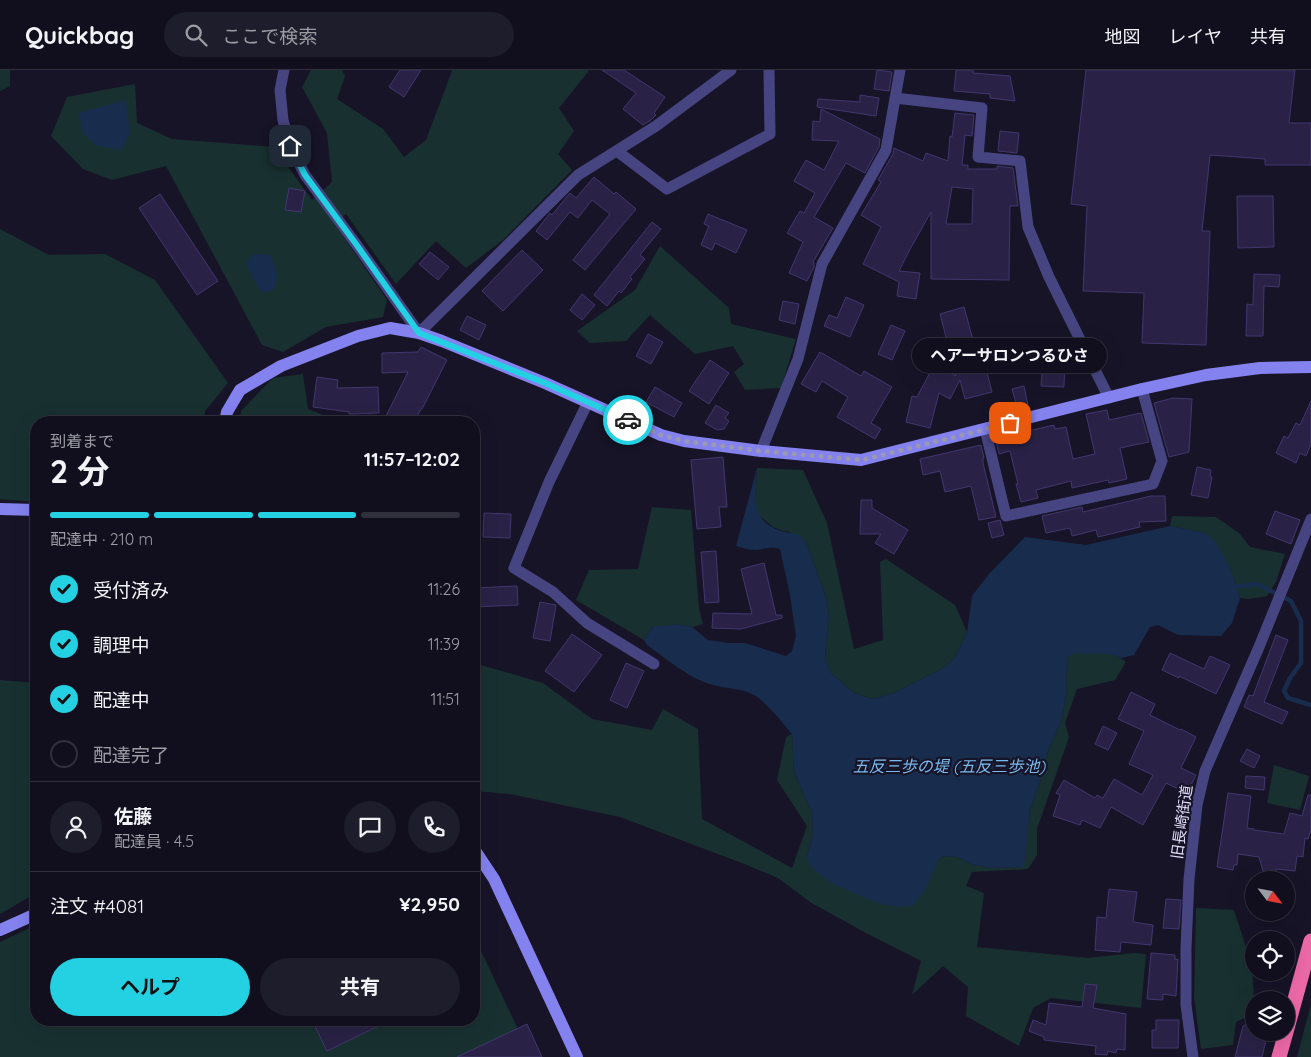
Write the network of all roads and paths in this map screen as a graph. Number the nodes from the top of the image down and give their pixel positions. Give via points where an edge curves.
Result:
1 (284, 70) edge
2 (731, 70) edge
3 (769, 70) edge
4 (900, 70) edge
5 (895, 98) junction
6 (617, 151) junction
7 (419, 333) junction
8 (1311, 367) edge
9 (1142, 390) junction
10 (1108, 398) junction
11 (588, 402) junction
12 (226, 416) edge
13 (985, 430) junction
14 (761, 451) junction
15 (0, 509) edge
16 (30, 510) edge
17 (1311, 519) edge
18 (654, 664) dead end
19 (480, 858) edge
20 (30, 917) edge
21 (0, 930) edge
22 (1311, 941) edge
23 (1295, 999) edge
24 (1283, 1041) edge
25 (577, 1057) edge
26 (1193, 1057) edge
27 (1279, 1057) edge

1 - 7 street via 280,90 283,120 293,153 305,175
2 - 6 street
3 - 6 street via 770,134 667,189
4 - 5 street
5 - 10 street via 982,108 978,157 1020,160 1028,227
5 - 14 street via 886,150 822,264 798,360
6 - 7 street via 578,175
7 - 11 street
7 - 12 street via 390,328 358,336 281,366 240,390
8 - 9 street via 1260,368 1206,375
9 - 10 street
9 - 13 street via 1162,461 1153,484 1006,516
10 - 13 street
11 - 14 street via 661,435
11 - 18 street via 549,482 514,568 553,592 587,623
13 - 14 street via 862,460
15 - 16 street
17 - 26 street, 旧長崎街道 via 1205,771 1197,804 1186,948 1186,1005
19 - 25 street via 494,879
20 - 21 street
22 - 23 highway
24 - 27 highway

